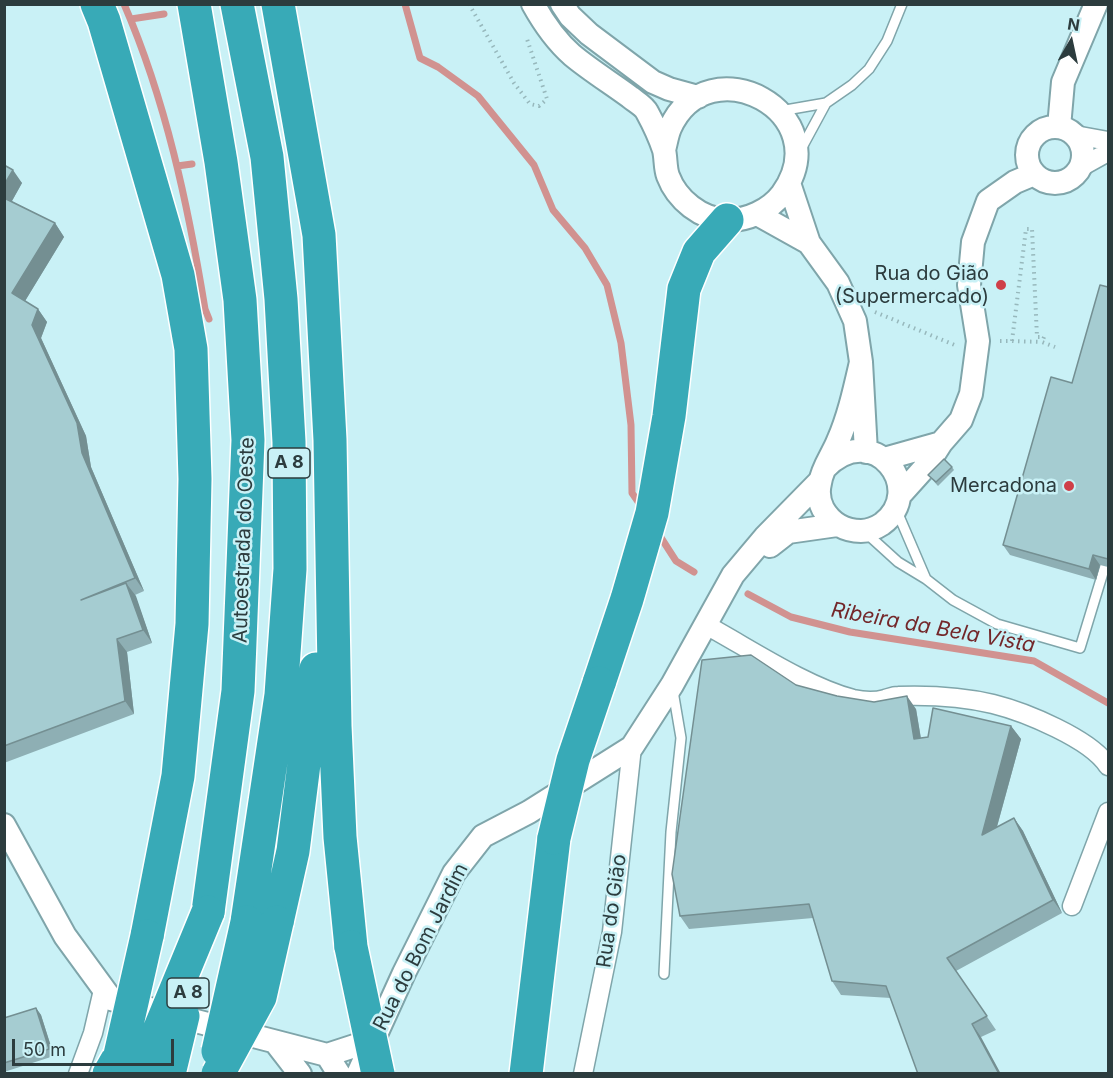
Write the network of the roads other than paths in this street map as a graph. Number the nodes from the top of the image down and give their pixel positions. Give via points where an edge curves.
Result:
1 (78, 4) edge
2 (97, 4) edge
3 (194, 4) edge
4 (237, 4) edge
5 (278, 4) edge
6 (533, 4) edge
7 (562, 4) edge
8 (902, 4) edge
9 (1099, 8) edge
10 (113, 56) junction
11 (698, 97) junction
12 (826, 103) junction
13 (780, 111) junction
14 (1067, 131) junction
15 (1108, 141) edge
16 (664, 150) junction
17 (1108, 152) edge
18 (796, 160) junction
19 (1081, 167) junction
20 (1034, 174) junction
21 (789, 183) junction
22 (742, 217) junction
23 (809, 243) junction
24 (861, 362) junction
25 (941, 443) junction
26 (875, 455) junction
27 (822, 474) junction
28 (329, 494) junction
29 (898, 502) junction
30 (837, 525) junction
31 (863, 531) junction
32 (1105, 566) edge
33 (733, 575) junction
34 (926, 579) junction
35 (706, 625) junction
36 (672, 685) junction
37 (632, 747) junction
38 (1108, 766) edge
39 (1108, 812) edge
40 (4, 825) edge
41 (1072, 906) dead end
42 (208, 912) junction
43 (262, 922) junction
44 (664, 974) dead end
45 (103, 990) junction
46 (373, 1040) junction
47 (276, 1043) junction
48 (333, 1064) edge
49 (121, 1069) edge
50 (78, 1074) edge
51 (169, 1074) edge
52 (213, 1074) edge
53 (218, 1074) edge
54 (300, 1074) edge
55 (358, 1074) edge
56 (378, 1074) edge
57 (526, 1074) edge
58 (583, 1074) edge

1 - 10 highway
2 - 10 highway
3 - 42 highway, Autoestrada do Oeste / A 8 via 222,162 240,300 248,440 238,691
4 - 43 highway, A 8 via 267,157 282,299 289,442 290,569
5 - 28 highway via 319,235 330,440
6 - 16 street via 571,54 646,110
7 - 11 street via 589,34 653,82
8 - 12 lane via 887,41 869,69
9 - 14 street via 1063,82
10 - 49 highway, bridge via 178,275 191,349 195,479 192,624 178,776
11 - 13 street via 719,89 741,90 762,97
11 - 16 street via 675,119
12 - 13 lane
12 - 18 lane
13 - 18 street via 795,142
14 - 15 street
14 - 19 street via 1083,150
14 - 20 street via 1049,128 1033,138 1027,156
16 - 22 street via 667,176 681,198 701,214
17 - 19 street
18 - 21 street
19 - 20 street via 1068,181 1059,183 1042,181
20 - 25 street via 988,201 973,242 969,285 977,348 971,394 961,420
21 - 22 street via 776,202
21 - 23 street
22 - 23 street
22 - 57 highway, bridge via 699,252 684,289 669,416 652,513 573,760 554,838
23 - 24 street via 838,284 855,321
24 - 26 street
24 - 27 street via 839,439
25 - 26 street
25 - 29 street
26 - 27 street via 859,450 846,452
26 - 29 street via 893,469 899,482
27 - 30 street via 821,506
27 - 33 street, Rua do Bom Jardim
28 - 43 highway via 314,692 293,851
28 - 56 highway, bridge via 340,837 351,947
29 - 31 street via 888,519
29 - 34 lane
30 - 31 street
30 - 33 street, Rua do Bom Jardim via 788,532
31 - 34 lane via 898,562
32 - 34 lane via 1080,648 997,624 953,600
33 - 35 street, Rua do Bom Jardim
35 - 36 street, Rua do Bom Jardim
35 - 38 street via 828,691 864,701 895,695 994,704 1078,740 1093,749
36 - 37 street, Rua do Bom Jardim
36 - 44 lane via 681,738 671,832
37 - 46 street, Rua do Bom Jardim via 483,836 454,873
37 - 58 street, Rua do Gião via 612,932
39 - 41 street
40 - 45 street via 65,936
42 - 49 highway, bridge
42 - 51 highway, Autoestrada do Oeste / A 8, bridge
43 - 52 highway, A 8, bridge
43 - 53 highway, bridge via 260,997
45 - 47 street via 111,999
45 - 50 street
46 - 48 street
46 - 55 street, Rua do Bom Jardim
47 - 48 street
47 - 54 street

